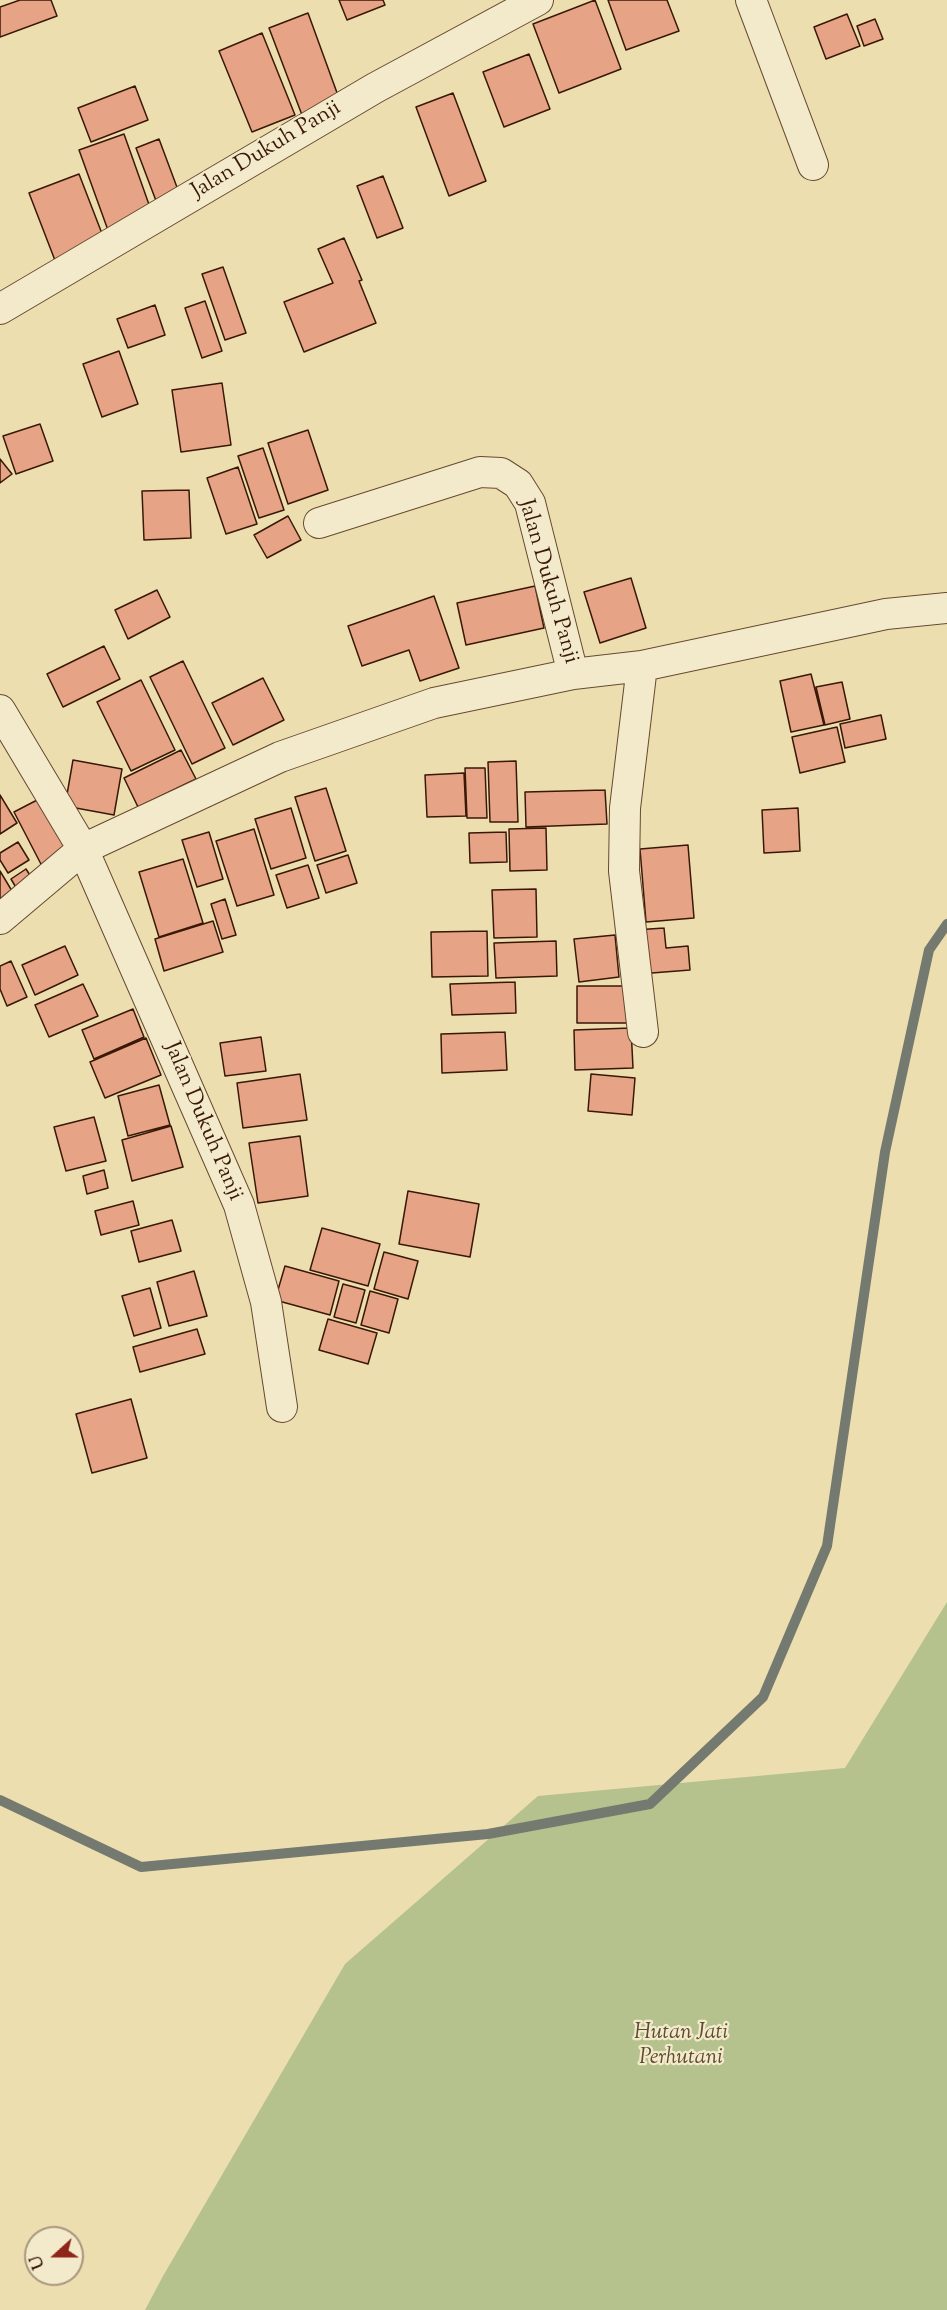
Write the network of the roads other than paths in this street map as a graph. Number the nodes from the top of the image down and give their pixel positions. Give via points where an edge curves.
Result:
1 (538, 0) edge
2 (751, 0) edge
3 (813, 165) dead end
4 (0, 309) edge
5 (319, 523) dead end
6 (947, 608) edge
7 (642, 666) junction
8 (573, 674) junction
9 (0, 710) edge
10 (83, 849) junction
11 (0, 919) edge
12 (643, 1032) dead end
13 (282, 1407) dead end

1 - 4 street, Jalan Dukuh Panji via 375,88
2 - 3 street
5 - 8 street, Jalan Dukuh Panji via 480,472 501,473 518,484 530,503
6 - 7 street, Jalan Dukuh Panji via 886,614
7 - 8 street, Jalan Dukuh Panji
7 - 12 street via 625,808 624,871
8 - 10 street, Jalan Dukuh Panji via 434,703 280,757
9 - 10 street, Jalan Dukuh Panji
10 - 11 street, Jalan Dukuh Panji
10 - 13 street, Jalan Dukuh Panji via 239,1205 266,1302

